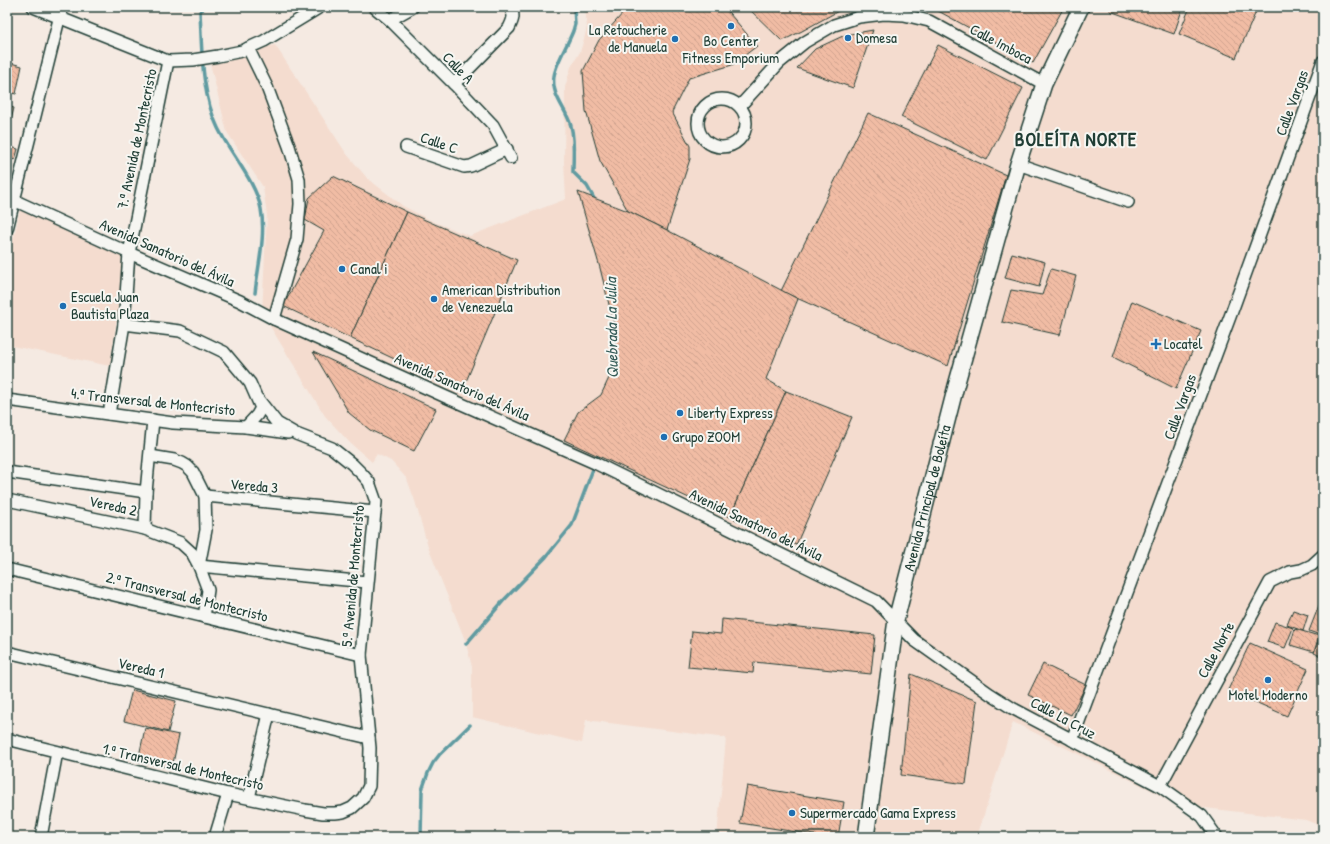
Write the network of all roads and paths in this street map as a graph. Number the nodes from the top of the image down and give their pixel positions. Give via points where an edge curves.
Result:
1 (33, 7) edge
2 (320, 7) edge
3 (374, 7) edge
4 (413, 7) edge
5 (510, 7) edge
6 (1081, 7) edge
7 (61, 12) edge
8 (390, 20) junction
9 (248, 48) junction
10 (168, 61) junction
11 (1323, 61) edge
12 (454, 84) junction
13 (1044, 84) junction
14 (740, 106) junction
15 (406, 147) dead end
16 (509, 153) joint
17 (1018, 164) junction
18 (11, 198) edge
19 (1128, 202) dead end
20 (7, 229) edge
21 (129, 252) junction
22 (274, 318) junction
23 (124, 324) junction
24 (258, 399) junction
25 (7, 400) edge
26 (109, 414) junction
27 (153, 420) junction
28 (246, 427) junction
29 (296, 434) junction
30 (150, 456) junction
31 (7, 472) edge
32 (146, 492) junction
33 (205, 496) junction
34 (7, 500) edge
35 (375, 512) junction
36 (145, 529) junction
37 (1323, 555) edge
38 (199, 566) junction
39 (7, 569) edge
40 (368, 582) junction
41 (204, 617) junction
42 (896, 620) junction
43 (7, 652) edge
44 (361, 655) junction
45 (269, 714) junction
46 (369, 738) junction
47 (7, 739) edge
48 (1072, 740) junction
49 (56, 752) junction
50 (1160, 786) junction
51 (228, 794) junction
52 (249, 798) junction
53 (352, 808) joint
54 (41, 837) edge
55 (215, 837) edge
56 (866, 837) edge
57 (1217, 837) edge

1 - 7 street
2 - 9 street
3 - 8 street, Calle A
4 - 8 street
5 - 12 street via 514,15 509,28
6 - 13 street
7 - 10 street
7 - 18 street
8 - 12 street, Calle A
9 - 10 street via 218,56
9 - 22 street via 267,87 299,179 297,239
10 - 21 street, 7.ª Avenida de Montecristo
11 - 48 street, Calle Vargas
12 - 16 street, Calle A via 493,125
13 - 14 street, Calle Imboca via 929,22 904,15 859,16 834,25 806,42 779,63
13 - 17 street, Avenida Principal de Boleíta
14 - 14 street via 724,99 707,104 698,119 699,132 708,143 726,148 741,139 747,124
15 - 16 street, Calle C via 464,167
17 - 19 street
17 - 42 street, Avenida Principal de Boleíta via 956,386
18 - 20 street
18 - 21 street, Avenida Sanatorio del Ávila
21 - 22 street, Avenida Sanatorio del Ávila
21 - 23 street, 7.ª Avenida de Montecristo
22 - 42 street, Avenida Sanatorio del Ávila via 446,398 595,463 876,601
23 - 24 street, 5.ª Avenida de Montecristo via 180,331 224,352 250,384
23 - 26 street, 7.ª Avenida de Montecristo
24 - 28 street via 261,408
24 - 29 street, 5.ª Avenida de Montecristo via 277,423
25 - 26 street, 4.ª Transversal de Montecristo
26 - 27 street, 4.ª Transversal de Montecristo
27 - 28 street, 4.ª Transversal de Montecristo
27 - 30 street
28 - 29 street, 4.ª Transversal de Montecristo
29 - 35 street, 5.ª Avenida de Montecristo via 332,448 363,475 376,502
30 - 32 street
30 - 33 street via 174,460 187,466 196,476
31 - 32 street
32 - 36 street
33 - 35 street, Vereda 3
33 - 38 street via 206,530
34 - 36 street, Vereda 2
35 - 40 street, 5.ª Avenida de Montecristo
36 - 38 street, Vereda 2 via 181,543 192,553
37 - 50 street, Calle Norte via 1301,570 1290,572 1270,582
38 - 40 street
38 - 41 street, Vereda 2 via 208,590
39 - 41 street, 2.ª Transversal de Montecristo
40 - 44 street, 5.ª Avenida de Montecristo
41 - 44 street, 2.ª Transversal de Montecristo
42 - 48 street, Calle La Cruz via 914,640 990,694
42 - 56 street, Avenida Principal de Boleíta
43 - 45 street, Vereda 1
44 - 46 street, 5.ª Avenida de Montecristo
45 - 46 street, Vereda 1
45 - 52 street
46 - 53 street, 5.ª Avenida de Montecristo via 369,786 363,798
47 - 49 street, 1.ª Transversal de Montecristo
48 - 50 street, Calle La Cruz
49 - 51 street, 1.ª Transversal de Montecristo
49 - 54 street
50 - 57 street, Calle La Cruz via 1202,816
51 - 52 street, 1.ª Transversal de Montecristo
51 - 55 street
52 - 53 street, 1.ª Transversal de Montecristo via 323,814 343,812

